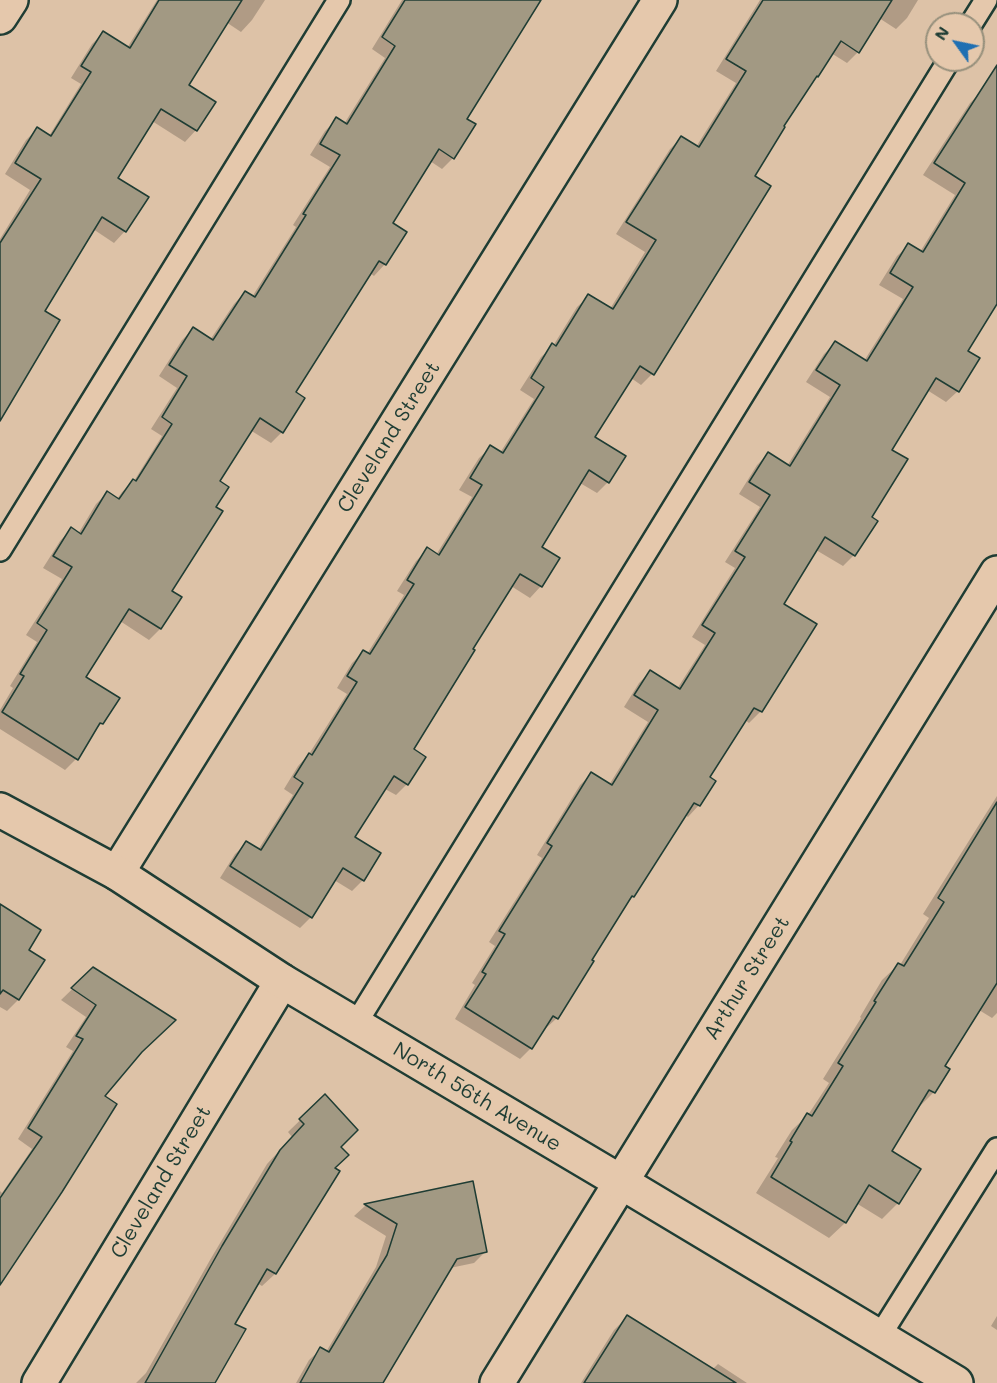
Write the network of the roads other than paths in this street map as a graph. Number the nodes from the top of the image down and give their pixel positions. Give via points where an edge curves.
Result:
1 (11, 0) edge
2 (339, 0) edge
3 (660, 0) edge
4 (0, 17) edge
5 (942, 72) edge
6 (0, 550) edge
7 (997, 573) edge
8 (0, 810) edge
9 (117, 873) junction
10 (282, 981) junction
11 (355, 1025) junction
12 (997, 1149) edge
13 (621, 1182) junction
14 (879, 1337) junction
15 (39, 1383) edge
16 (497, 1383) edge
17 (956, 1383) edge

1 - 4 street
2 - 6 lane
3 - 9 street, Cleveland Street
5 - 11 lane
7 - 13 street, Arthur Street
8 - 9 street, North 56th Avenue
9 - 10 street, North 56th Avenue
10 - 11 street, North 56th Avenue
10 - 15 street, Cleveland Street
11 - 13 street, North 56th Avenue
12 - 14 lane
13 - 14 street, North 56th Avenue
13 - 16 street, Arthur Street
14 - 17 street, North 56th Avenue

